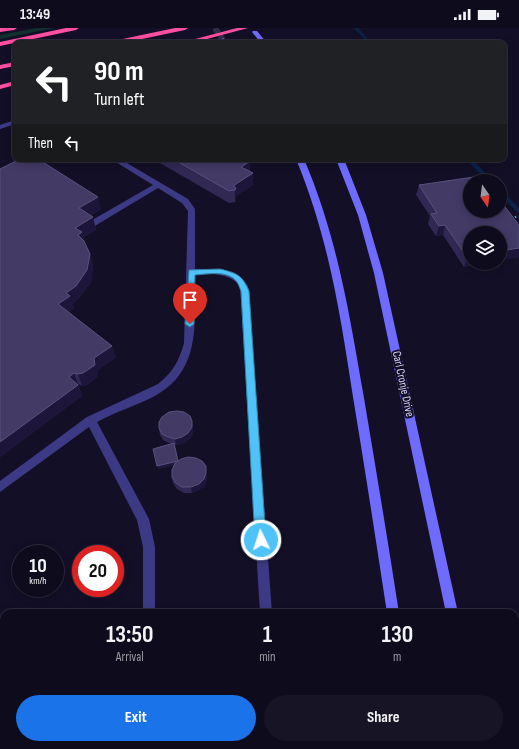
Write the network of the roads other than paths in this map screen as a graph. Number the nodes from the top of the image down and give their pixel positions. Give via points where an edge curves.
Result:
1 (14, 28) edge
2 (76, 28) edge
3 (185, 28) edge
4 (245, 28) edge
5 (0, 30) edge
6 (255, 32) dead end
7 (19, 40) edge
8 (127, 40) edge
9 (195, 40) edge
10 (262, 40) edge
11 (12, 41) edge
12 (0, 44) edge
13 (12, 65) edge
14 (0, 67) edge
15 (12, 84) edge
16 (0, 87) edge
17 (12, 123) edge
18 (0, 127) edge
19 (120, 162) edge
20 (301, 162) edge
21 (341, 162) edge
22 (158, 185) junction
23 (90, 226) edge
24 (191, 272) junction
25 (92, 420) junction
26 (0, 487) edge
27 (149, 609) edge
28 (266, 609) edge
29 (392, 609) edge
30 (451, 609) edge

1 - 5 highway
2 - 7 highway
3 - 8 highway
4 - 9 highway
6 - 10 main road
11 - 12 highway
13 - 14 highway
15 - 16 highway
17 - 18 lane
19 - 22 lane
20 - 29 main road via 322,214 338,276
21 - 30 main road, Carl Cronje Drive via 363,216 375,258
22 - 23 lane
22 - 24 lane via 185,200 192,211
24 - 25 lane via 189,343 183,365 169,382 154,392
24 - 28 lane via 226,273 236,277 244,286
25 - 26 lane
25 - 27 lane via 143,519 149,547

